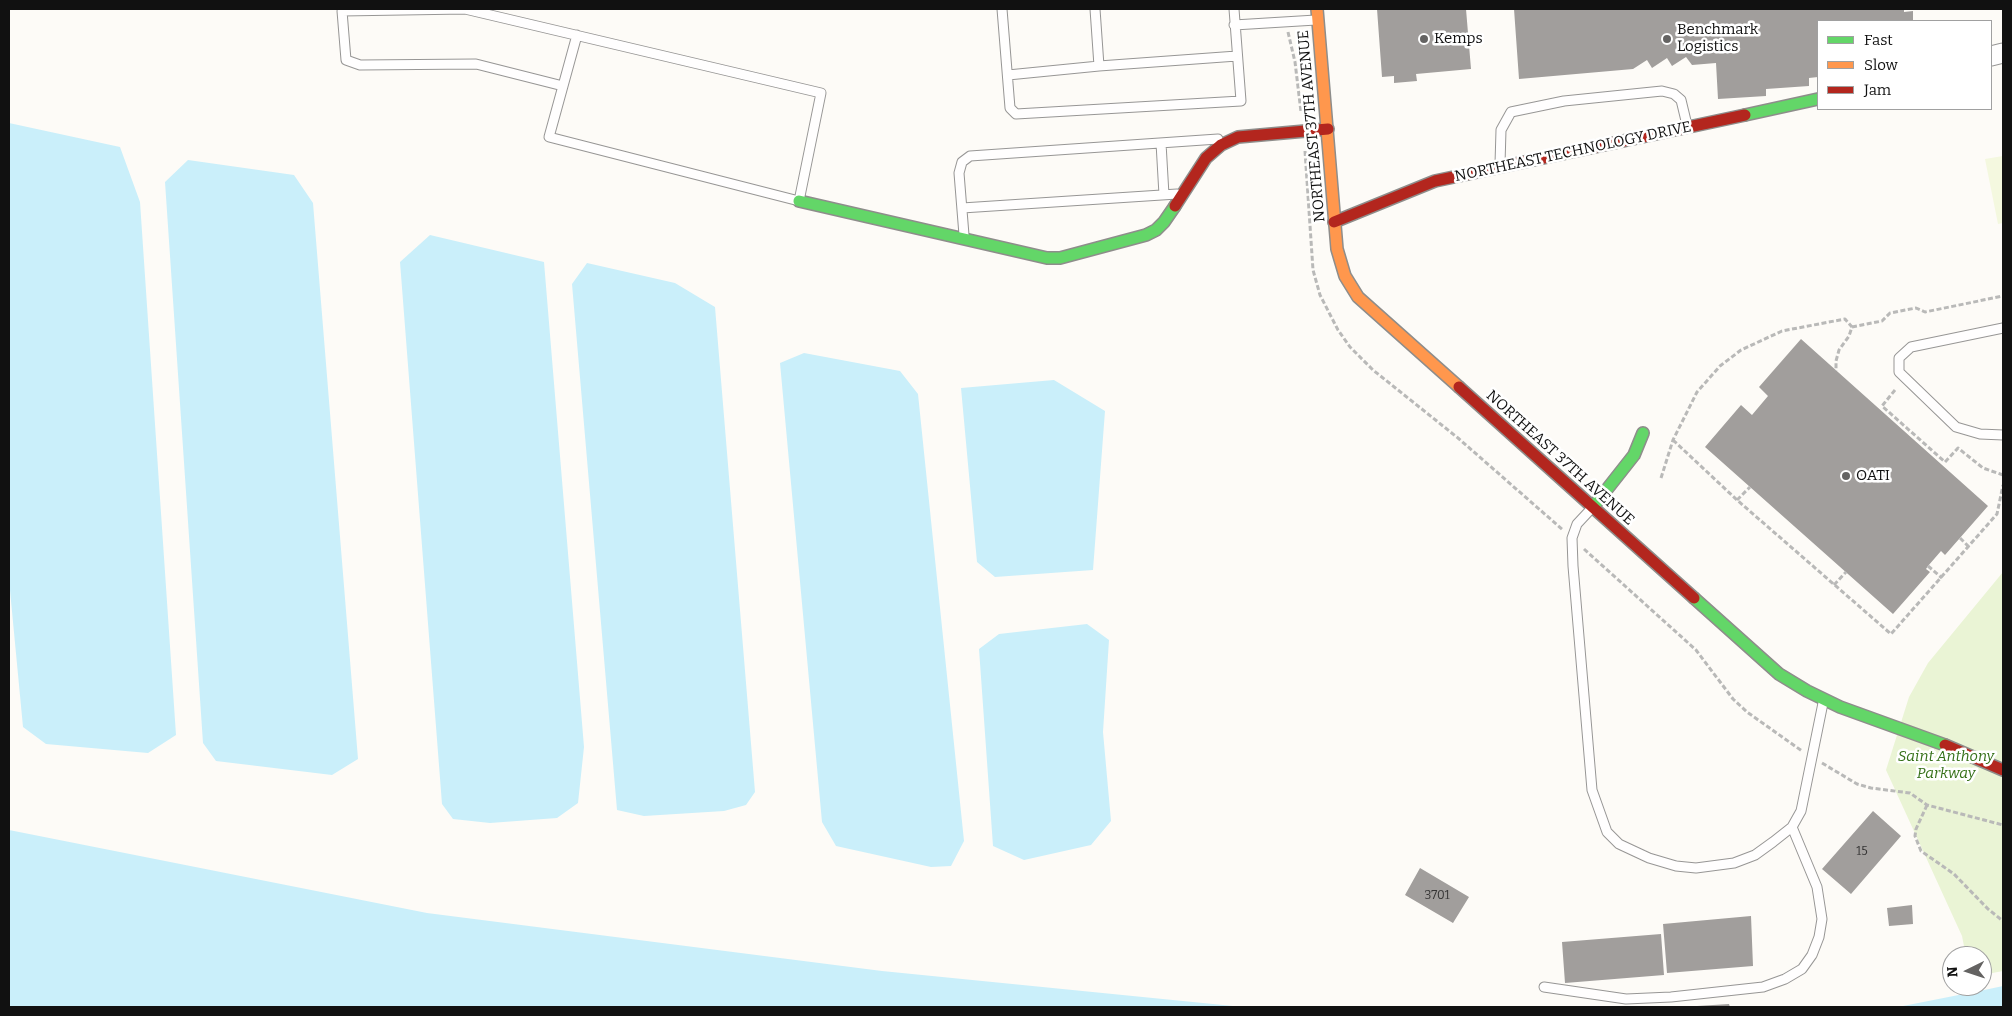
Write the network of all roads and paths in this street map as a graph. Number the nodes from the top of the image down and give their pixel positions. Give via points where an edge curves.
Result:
1 (1002, 9) edge
2 (1095, 9) edge
3 (1234, 9) edge
4 (1317, 14) edge
5 (1234, 25) junction
6 (577, 36) junction
7 (1237, 56) junction
8 (1099, 66) junction
9 (1008, 75) junction
10 (563, 86) junction
11 (1817, 99) edge
12 (1688, 127) junction
13 (1328, 129) junction
14 (1238, 137) junction
15 (1161, 143) junction
16 (1500, 167) junction
17 (1183, 193) junction
18 (1164, 194) junction
19 (799, 200) junction
20 (962, 208) junction
21 (1334, 222) junction
22 (965, 239) junction
23 (2003, 296) edge
24 (1852, 327) junction
25 (2003, 328) edge
26 (1836, 371) dead end
27 (1895, 390) dead end
28 (1643, 433) dead end
29 (2003, 435) edge
30 (1673, 440) junction
31 (2003, 475) edge
32 (1661, 478) dead end
33 (2003, 485) edge
34 (1750, 487) dead end
35 (1737, 500) junction
36 (1593, 507) junction
37 (1960, 538) dead end
38 (1969, 547) junction
39 (1928, 566) dead end
40 (1846, 572) dead end
41 (1942, 578) junction
42 (1834, 585) junction
43 (1824, 699) junction
44 (2003, 770) edge
45 (2003, 825) edge
46 (1792, 827) junction
47 (2003, 921) edge
48 (1544, 987) dead end

1 - 9 lane
2 - 8 lane
3 - 5 lane
4 - 5 lane
4 - 13 street, NORTHEAST 37TH AVENUE
5 - 7 lane
6 - 10 lane
6 - 10 lane via 465,9 342,11 346,60 360,65 476,64
6 - 19 lane via 821,93
7 - 8 lane
7 - 9 lane via 1241,101 1016,114 1010,108
8 - 9 lane
10 - 19 lane via 549,137
11 - 12 street, NORTHEAST TECHNOLOGY DRIVE
12 - 16 street, NORTHEAST TECHNOLOGY DRIVE
12 - 16 lane via 1681,100 1662,91 1564,101 1511,112 1501,130
13 - 14 street
13 - 21 street, NORTHEAST 37TH AVENUE
14 - 15 lane
14 - 17 street via 1221,145 1206,158
15 - 18 lane
15 - 20 lane via 970,156 962,162 959,173
16 - 21 street, NORTHEAST TECHNOLOGY DRIVE via 1435,181
17 - 18 lane
17 - 22 street via 1156,230 1074,256 1047,258
18 - 20 lane
19 - 22 street
20 - 22 lane
21 - 36 street, NORTHEAST 37TH AVENUE via 1345,276 1358,297
23 - 24 path via 1925,312 1916,308 1890,312 1882,321
24 - 26 path via 1839,350
24 - 30 path via 1845,318 1771,335 1741,350 1720,366 1697,392
25 - 29 lane via 1911,348 1899,358 1899,372 1956,428
27 - 31 path via 1880,407 1944,464 1958,448 1983,468
28 - 36 street via 1634,455
30 - 32 path
30 - 35 path
33 - 38 path via 1997,514
34 - 35 path
35 - 42 path
36 - 43 street, NORTHEAST 37TH AVENUE via 1779,674
36 - 46 lane via 1577,524 1572,538 1573,566 1592,790 1607,832 1632,852 1676,866 1696,868 1734,863 1755,854
37 - 38 path
38 - 41 path
39 - 41 path
40 - 42 path
41 - 42 path via 1891,634
43 - 44 street, NORTHEAST 37TH AVENUE via 1967,753
43 - 46 lane via 1801,811
45 - 47 path via 1927,805 1915,836 1921,850 1954,874
46 - 48 lane via 1817,887 1822,919 1812,955 1802,969 1763,987 1671,997 1626,999

